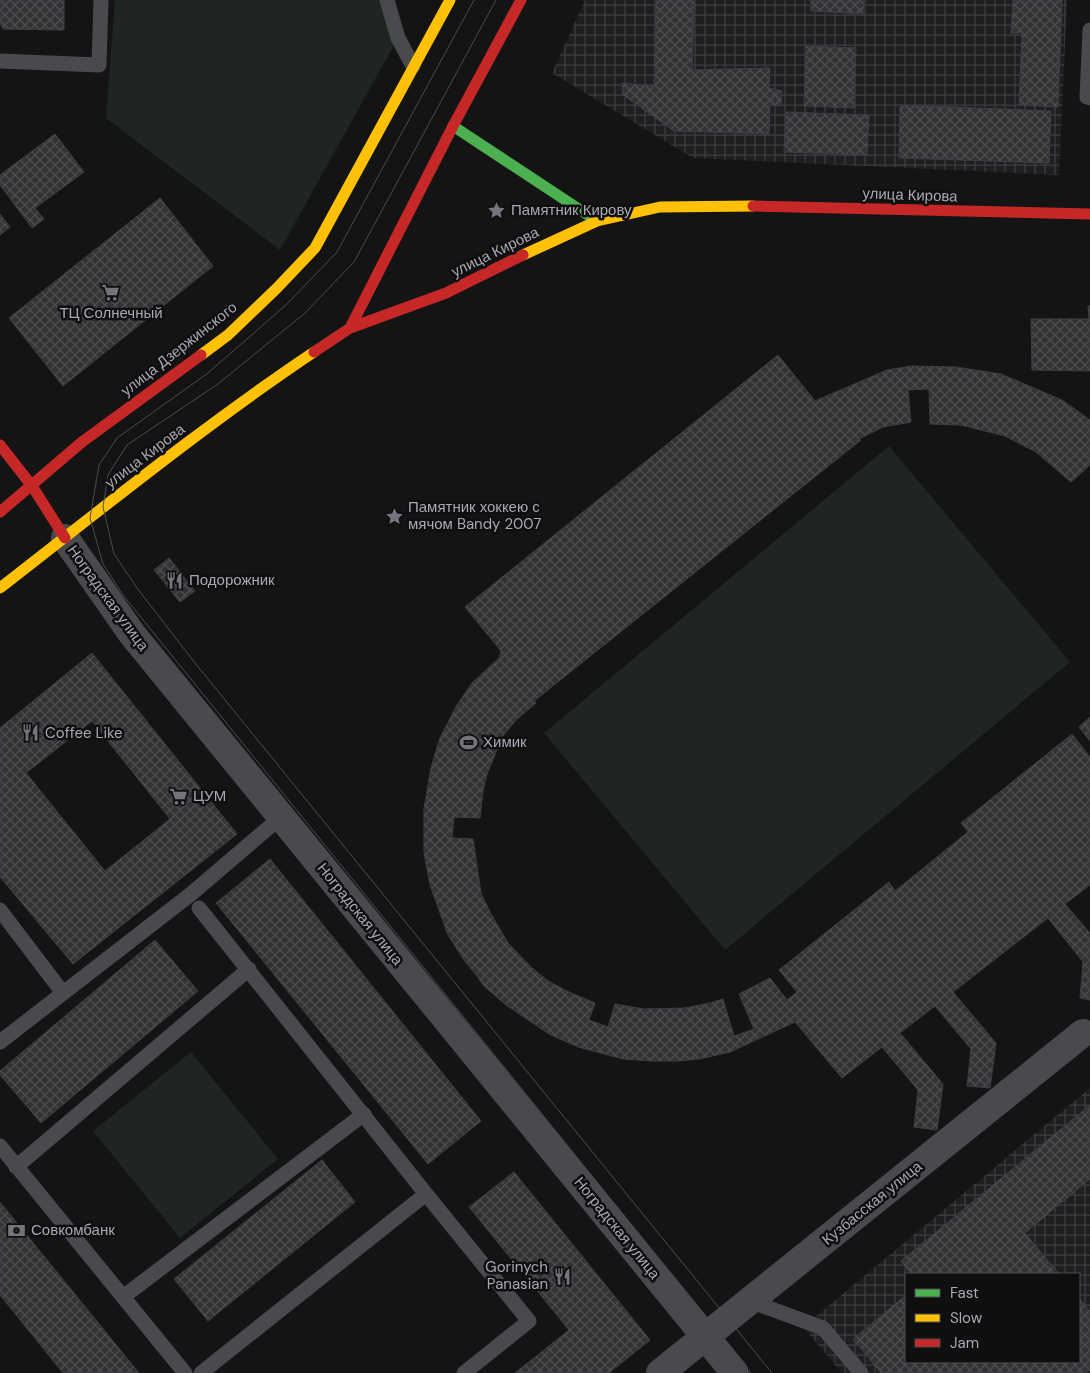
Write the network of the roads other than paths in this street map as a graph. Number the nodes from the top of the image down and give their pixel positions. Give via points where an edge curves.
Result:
1 (101, 0) edge
2 (387, 0) edge
3 (450, 0) edge
4 (520, 0) edge
5 (1090, 30) edge
6 (0, 61) edge
7 (412, 66) junction
8 (1090, 98) edge
9 (453, 126) junction
10 (1090, 214) edge
11 (597, 221) junction
12 (350, 328) junction
13 (0, 445) edge
14 (32, 486) junction
15 (0, 512) edge
16 (65, 538) junction
17 (0, 588) edge
18 (281, 817) junction
19 (199, 908) dead end
20 (0, 910) edge
21 (249, 969) junction
22 (63, 993) junction
23 (1083, 1033) dead end
24 (0, 1042) edge
25 (364, 1114) junction
26 (0, 1146) edge
27 (16, 1167) junction
28 (426, 1194) junction
29 (123, 1297) junction
30 (750, 1301) junction
31 (705, 1337) junction
32 (185, 1373) edge
33 (201, 1373) edge
34 (464, 1373) edge
35 (660, 1373) edge
36 (735, 1373) edge
37 (861, 1373) edge

1 - 6 lane via 98,65
2 - 7 lane via 398,38
3 - 7 street, улица Дзержинского
4 - 9 street
5 - 8 lane via 1087,97
7 - 14 street, улица Дзержинского via 314,248 228,335 82,442
9 - 11 street
9 - 12 street
10 - 11 street, улица Кирова via 733,205 660,207
11 - 12 street, улица Кирова via 446,293
12 - 16 street, улица Кирова via 266,384 122,491
13 - 14 street, Ноградская улица
14 - 15 street, улица Дзержинского
14 - 16 street, Ноградская улица
16 - 17 street, улица Кирова
16 - 18 street, Ноградская улица via 132,634
18 - 22 lane via 191,894
18 - 31 street, Ноградская улица
19 - 21 lane
20 - 22 lane
21 - 25 lane
21 - 27 lane
22 - 24 lane
23 - 30 street, Кузбасская улица
25 - 28 lane
25 - 29 lane
26 - 27 lane
27 - 29 lane
28 - 33 lane
28 - 34 lane via 529,1321
29 - 32 lane
30 - 31 street, Кузбасская улица
30 - 37 lane via 823,1328
31 - 35 street, Кузбасская улица
31 - 36 street, Ноградская улица

